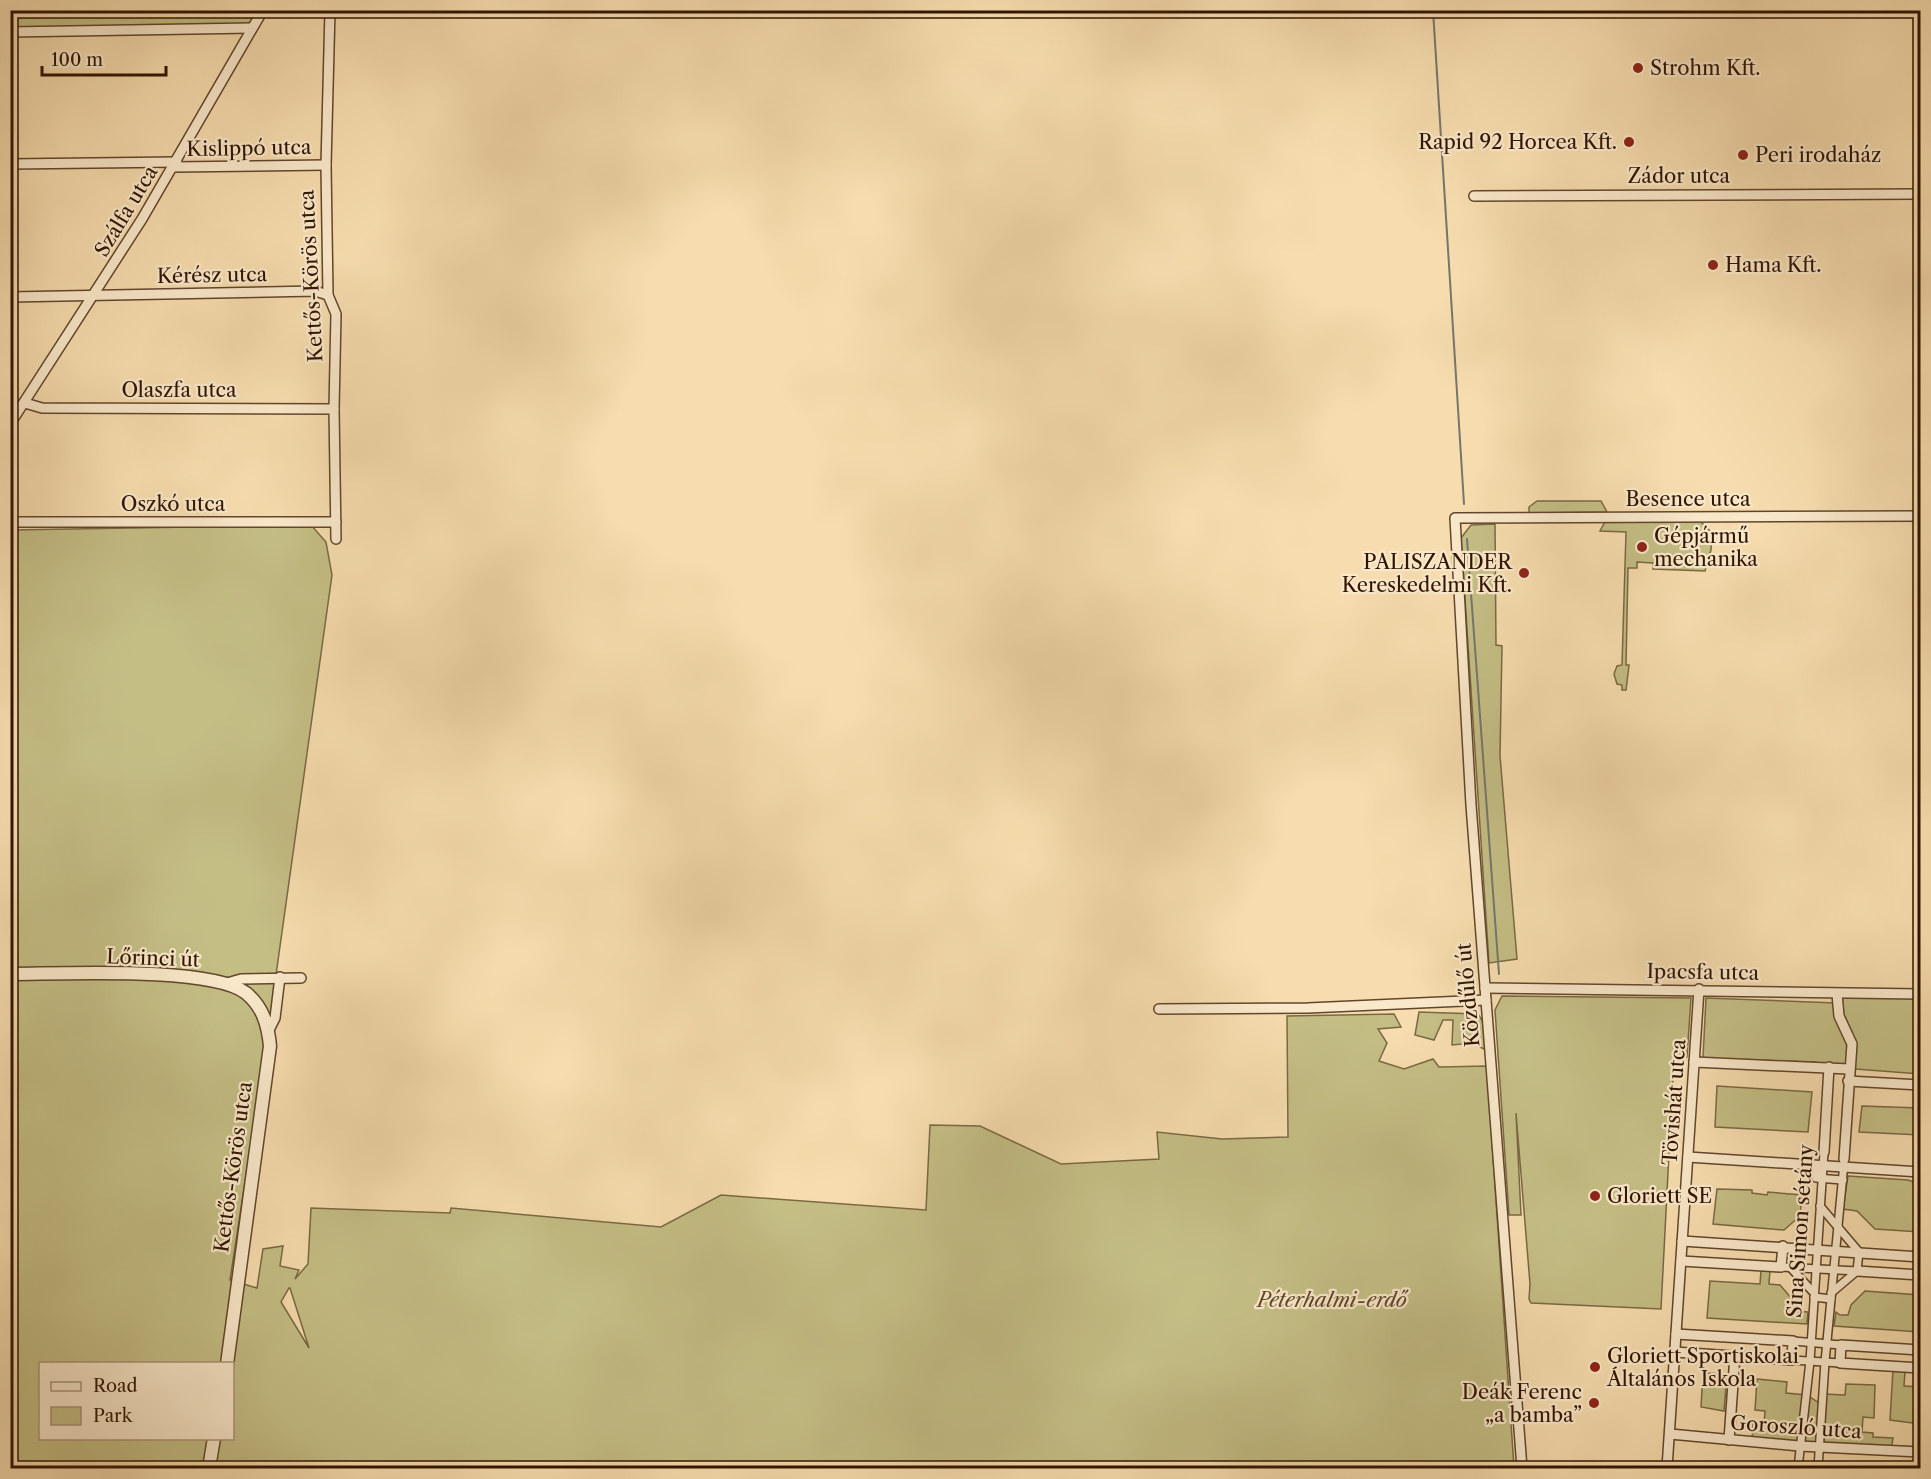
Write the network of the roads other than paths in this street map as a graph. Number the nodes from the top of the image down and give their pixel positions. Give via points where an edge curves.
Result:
1 (263, 10) edge
2 (330, 10) edge
3 (252, 28) junction
4 (10, 32) edge
5 (10, 164) edge
6 (175, 164) junction
7 (326, 165) junction
8 (1920, 194) edge
9 (1474, 196) dead end
10 (328, 294) junction
11 (95, 296) junction
12 (10, 297) edge
13 (25, 402) junction
14 (334, 409) junction
15 (12, 421) edge
16 (1920, 516) edge
17 (1455, 518) joint
18 (10, 522) edge
19 (336, 522) junction
20 (336, 539) dead end
21 (10, 974) edge
22 (280, 978) junction
23 (301, 978) dead end
24 (227, 983) junction
25 (1485, 988) junction
26 (1699, 989) junction
27 (1837, 994) junction
28 (1920, 994) edge
29 (1486, 1000) junction
30 (1159, 1009) dead end
31 (268, 1032) junction
32 (1695, 1062) junction
33 (1829, 1067) junction
34 (1849, 1069) junction
35 (1848, 1081) junction
36 (1920, 1085) edge
37 (1824, 1152) joint
38 (1688, 1157) junction
39 (1844, 1163) junction
40 (1820, 1165) junction
41 (1920, 1172) edge
42 (1822, 1179) junction
43 (1843, 1180) junction
44 (1820, 1206) junction
45 (1838, 1225) junction
46 (1682, 1241) junction
47 (1783, 1246) junction
48 (1817, 1249) junction
49 (1835, 1250) junction
50 (1859, 1252) junction
51 (1920, 1257) edge
52 (1681, 1261) junction
53 (1786, 1267) junction
54 (1816, 1268) junction
55 (1833, 1269) junction
56 (1857, 1271) junction
57 (1920, 1275) edge
58 (1814, 1295) junction
59 (1831, 1296) junction
60 (1812, 1318) junction
61 (1829, 1319) junction
62 (1676, 1334) junction
63 (1793, 1341) junction
64 (1811, 1342) junction
65 (1827, 1344) junction
66 (1841, 1345) junction
67 (1920, 1350) edge
68 (1675, 1352) junction
69 (1735, 1355) junction
70 (1792, 1360) junction
71 (1810, 1361) junction
72 (227, 1362) edge
73 (1825, 1362) junction
74 (1840, 1363) junction
75 (1920, 1368) edge
76 (1670, 1434) junction
77 (214, 1440) edge
78 (1729, 1440) junction
79 (1800, 1446) junction
80 (1820, 1448) junction
81 (1920, 1452) edge
82 (209, 1468) edge
83 (1522, 1468) edge
84 (1667, 1468) edge
85 (1798, 1468) edge
86 (1818, 1468) edge

1 - 3 street, Szálfa utca
2 - 7 street, Kettős-Körös utca
3 - 4 street
3 - 6 street, Szálfa utca
5 - 6 street, Kislippó utca
6 - 7 street, Kislippó utca
6 - 11 street, Szálfa utca
7 - 10 street, Kettős-Körös utca
8 - 9 street, Zádor utca
10 - 11 street, Kérész utca via 315,291
10 - 14 street, Kettős-Körös utca via 336,314
11 - 12 street, Kérész utca
11 - 13 street, Szálfa utca
13 - 14 street, Olaszfa utca via 42,408
13 - 15 street, Szálfa utca
14 - 19 street, Kettős-Körös utca
16 - 17 street, Besence utca
17 - 25 street, Közdűlő út
18 - 19 street, Oszkó utca
19 - 20 street, Kettős-Körös utca
21 - 24 street, Lőrinci út via 175,976
22 - 23 street
22 - 24 street via 241,978
22 - 31 street, Kettős-Körös utca
24 - 31 street, Lőrinci út via 254,1001
25 - 26 street, Ipacsfa utca
25 - 29 street, Közdűlő út
26 - 27 street, Ipacsfa utca
26 - 32 street, Tövishát utca
27 - 28 street, Ipacsfa utca
27 - 34 street, Sina Simon sétány via 1839,1016 1852,1044
29 - 30 street via 1308,1008
29 - 83 street, Közdűlő út
31 - 72 street, Kettős-Körös utca via 270,1046
32 - 33 street
32 - 38 street, Tövishát utca
33 - 34 street
33 - 37 street, Sina Simon sétány
34 - 35 street, Sina Simon sétány
35 - 36 street
35 - 39 street, Sina Simon sétány
37 - 40 street, Sina Simon sétány
38 - 40 street
38 - 46 street, Tövishát utca
39 - 40 street
39 - 41 street
39 - 43 street, Sina Simon sétány
40 - 42 street, Sina Simon sétány
42 - 43 street
42 - 44 street, Sina Simon sétány
43 - 45 street, Sina Simon sétány
44 - 45 street
44 - 48 street, Sina Simon sétány
45 - 49 street, Sina Simon sétány
45 - 50 street
46 - 47 street
46 - 52 street, Tövishát utca
47 - 48 street
47 - 53 street
48 - 49 street
48 - 54 street, Sina Simon sétány
49 - 50 street
49 - 55 street, Sina Simon sétány
50 - 51 street
50 - 56 street
52 - 53 street
52 - 62 street, Tövishát utca
53 - 54 street
53 - 58 street
54 - 55 street
54 - 58 street, Sina Simon sétány
55 - 56 street
55 - 59 street, Sina Simon sétány
56 - 57 street
56 - 59 street
58 - 59 street
58 - 60 street, Sina Simon sétány
59 - 61 street, Sina Simon sétány
60 - 61 street
60 - 64 street, Sina Simon sétány
61 - 65 street, Sina Simon sétány
62 - 63 street
62 - 68 street, Tövishát utca
63 - 64 street
63 - 70 street
64 - 65 street
64 - 71 street, Sina Simon sétány
65 - 66 street
65 - 73 street, Sina Simon sétány
66 - 67 street
66 - 74 street
68 - 69 street
68 - 76 street, Tövishát utca
69 - 70 street
69 - 78 street
70 - 71 street
71 - 73 street
71 - 79 street, Sina Simon sétány
73 - 74 street
73 - 80 street, Sina Simon sétány
74 - 75 street
76 - 78 street, Goroszló utca
76 - 84 street, Tövishát utca
77 - 82 street
78 - 79 street, Goroszló utca
79 - 80 street, Goroszló utca
79 - 85 street, Sina Simon sétány
80 - 81 street, Goroszló utca
80 - 86 street, Sina Simon sétány

